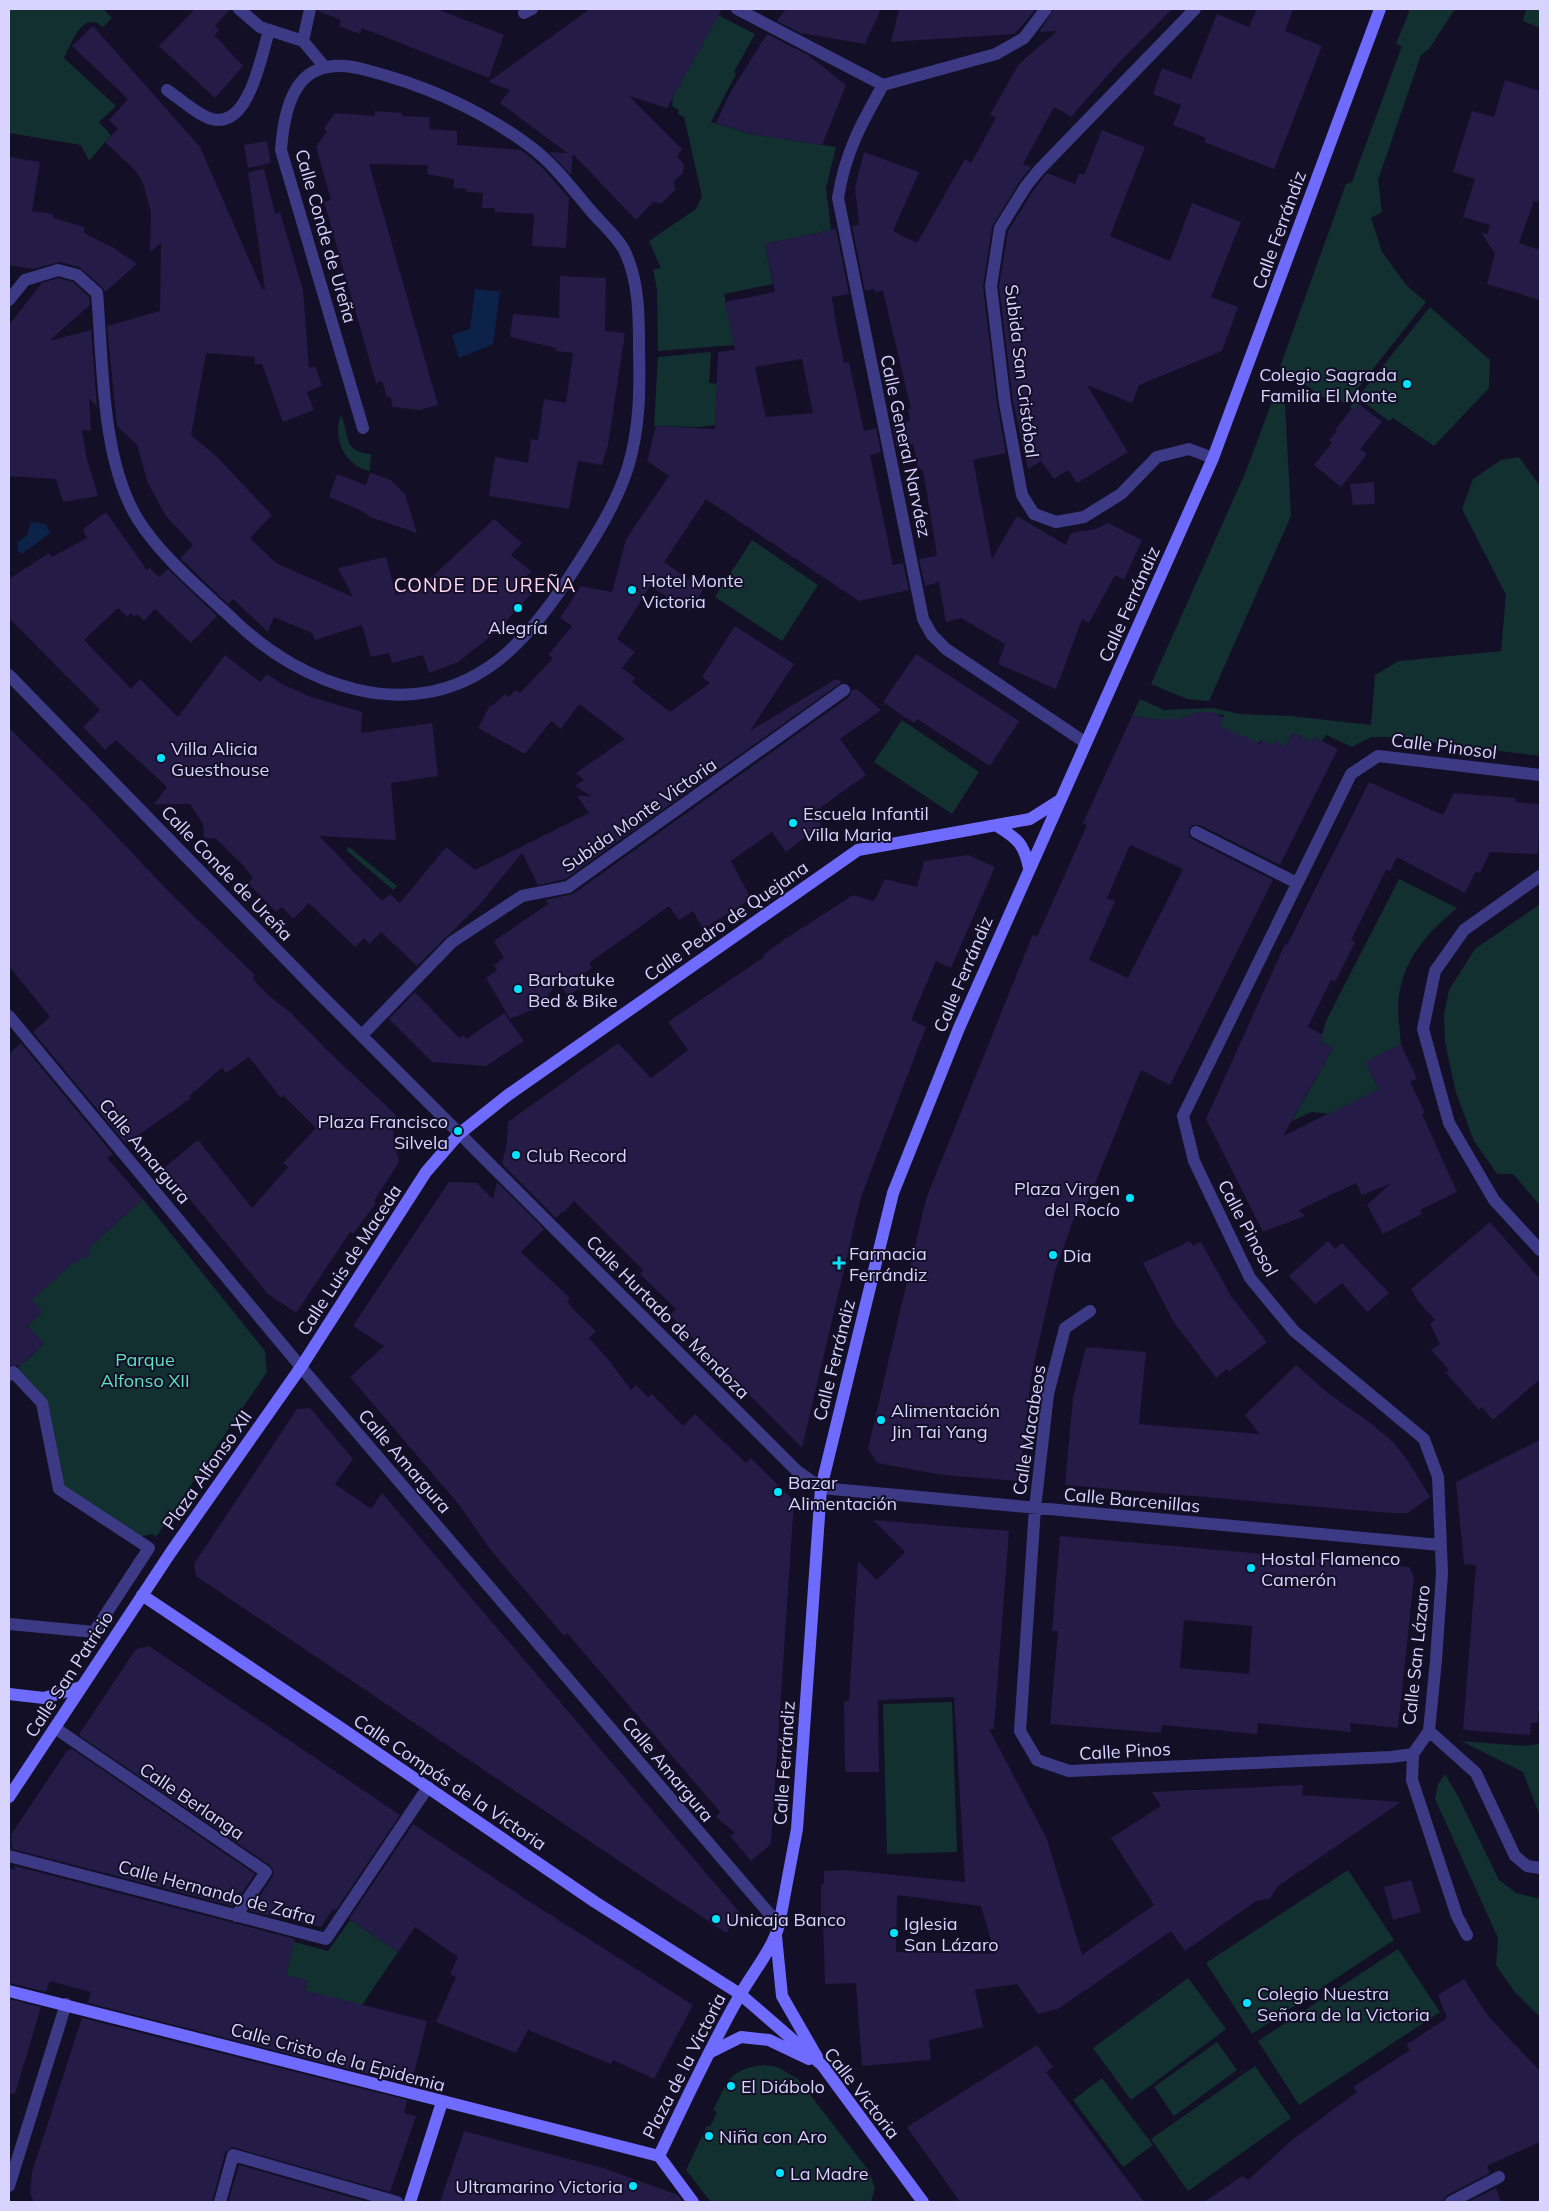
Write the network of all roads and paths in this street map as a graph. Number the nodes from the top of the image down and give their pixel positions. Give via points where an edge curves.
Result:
1 (239, 9) edge
2 (310, 9) edge
3 (737, 9) edge
4 (1046, 9) edge
5 (1194, 9) edge
6 (1380, 9) edge
7 (269, 31) junction
8 (303, 41) junction
9 (324, 66) junction
10 (883, 85) junction
11 (167, 90) dead end
12 (9, 300) edge
13 (363, 428) dead end
14 (1213, 458) junction
15 (9, 675) edge
16 (844, 690) dead end
17 (1086, 743) junction
18 (1540, 775) edge
19 (1060, 800) junction
20 (997, 826) junction
21 (1196, 832) dead end
22 (1029, 868) junction
23 (1540, 876) edge
24 (1297, 883) junction
25 (9, 1016) edge
26 (362, 1035) junction
27 (459, 1134) junction
28 (1540, 1250) edge
29 (1090, 1311) dead end
30 (301, 1367) junction
31 (9, 1375) edge
32 (821, 1488) junction
33 (1035, 1508) junction
34 (1440, 1545) junction
35 (142, 1595) junction
36 (9, 1624) edge
37 (81, 1687) junction
38 (9, 1694) edge
39 (55, 1728) junction
40 (1429, 1731) junction
41 (1413, 1754) junction
42 (428, 1787) junction
43 (9, 1797) edge
44 (9, 1856) edge
45 (1540, 1868) edge
46 (236, 1916) junction
47 (777, 1931) junction
48 (1467, 1935) dead end
49 (9, 1990) edge
50 (740, 1994) junction
51 (66, 2004) junction
52 (710, 2052) junction
53 (822, 2065) junction
54 (442, 2102) junction
55 (659, 2156) junction
56 (1499, 2176) dead end
57 (9, 2186) edge
58 (919, 2201) edge
59 (220, 2202) edge
60 (397, 2202) edge
61 (410, 2202) edge
62 (694, 2202) edge
63 (1451, 2202) edge

1 - 7 street
2 - 8 street
3 - 10 street
4 - 10 street via 1024,38 996,54
5 - 14 street, Subida San Cristóbal via 1026,186 1000,228 991,286 1005,403 1022,495 1034,514 1056,522 1084,517 1121,494 1157,458 1190,449
6 - 14 main road, Calle Ferrándiz
7 - 8 street
7 - 11 street via 247,100 235,115 223,121 210,119
8 - 9 street
9 - 12 street via 362,68 473,110 534,148 626,251 639,306 640,404 628,469 602,527 559,594 506,654 487,669 441,690 420,694 368,693 314,677 257,643 174,564 138,520 118,479 109,435 97,293 77,275 58,270 25,280
9 - 13 street, Calle Conde de Ureña via 299,82 287,107 281,150
10 - 17 street, Calle General Narváez via 851,147 842,170 838,198 923,619 932,635 946,649
14 - 17 main road, Calle Ferrándiz
15 - 26 street, Calle Conde de Ureña
16 - 26 street, Subida Monte Victoria via 568,887 522,896 452,942
17 - 19 main road, Calle Ferrándiz
18 - 24 street, Calle Pinosol via 1378,756 1351,774
19 - 20 main road, Calle Pedro de Quejana via 1030,819
19 - 22 main road, Calle Ferrándiz
20 - 22 main road via 1013,836 1025,850
20 - 27 main road, Calle Pedro de Quejana via 858,850 498,1103
21 - 24 street
22 - 32 main road, Calle Ferrándiz via 959,1028 893,1193
23 - 28 street via 1464,930 1434,971 1422,1029 1448,1123 1494,1200
24 - 34 street, Calle Pinosol via 1183,1116 1194,1161 1250,1278 1294,1331 1424,1439 1438,1477
25 - 30 street, Calle Amargura
26 - 27 street, Calle Conde de Ureña
27 - 30 main road, Calle Luis de Maceda via 426,1172
27 - 32 street, Calle Hurtado de Mendoza via 797,1471
29 - 33 street, Calle Macabeos via 1065,1328 1048,1394
30 - 35 main road, Plaza Alfonso XII
30 - 47 street, Calle Amargura
31 - 36 street via 13,1372 42,1404 59,1489 149,1548 94,1632
32 - 33 street, Calle Barcenillas
32 - 47 main road, Calle Ferrándiz via 797,1829
33 - 34 street, Calle Barcenillas
33 - 41 street, Calle Pinos via 1020,1731 1037,1760 1069,1771
34 - 40 street, Calle San Lázaro via 1442,1572
35 - 37 main road, Calle San Patricio
35 - 42 main road, Calle Compás de la Victoria
37 - 38 main road via 44,1698
37 - 39 main road, Calle San Patricio
39 - 43 main road, Calle San Patricio
39 - 46 street, Calle Berlanga via 266,1872
40 - 41 street, Calle San Lázaro
40 - 45 street via 1476,1773 1515,1856 1527,1866
41 - 48 street via 1412,1780 1457,1916
42 - 46 street, Calle Hernando de Zafra via 326,1939
42 - 50 main road, Calle Compás de la Victoria via 595,1902
44 - 46 street, Calle Hernando de Zafra
47 - 50 main road, Calle Ferrándiz
47 - 53 main road via 782,1996
49 - 51 main road, Calle Cristo de la Epidemia
50 - 52 main road, Plaza de la Victoria
50 - 53 main road, Calle Victoria
51 - 54 main road, Calle Cristo de la Epidemia
51 - 57 street
52 - 53 main road via 741,2036 768,2040
52 - 55 main road, Plaza de la Victoria
53 - 58 main road, Calle Victoria
54 - 55 main road, Calle Cristo de la Epidemia
54 - 61 main road
55 - 62 main road, Plaza de la Victoria
56 - 63 street
59 - 60 street via 232,2155

